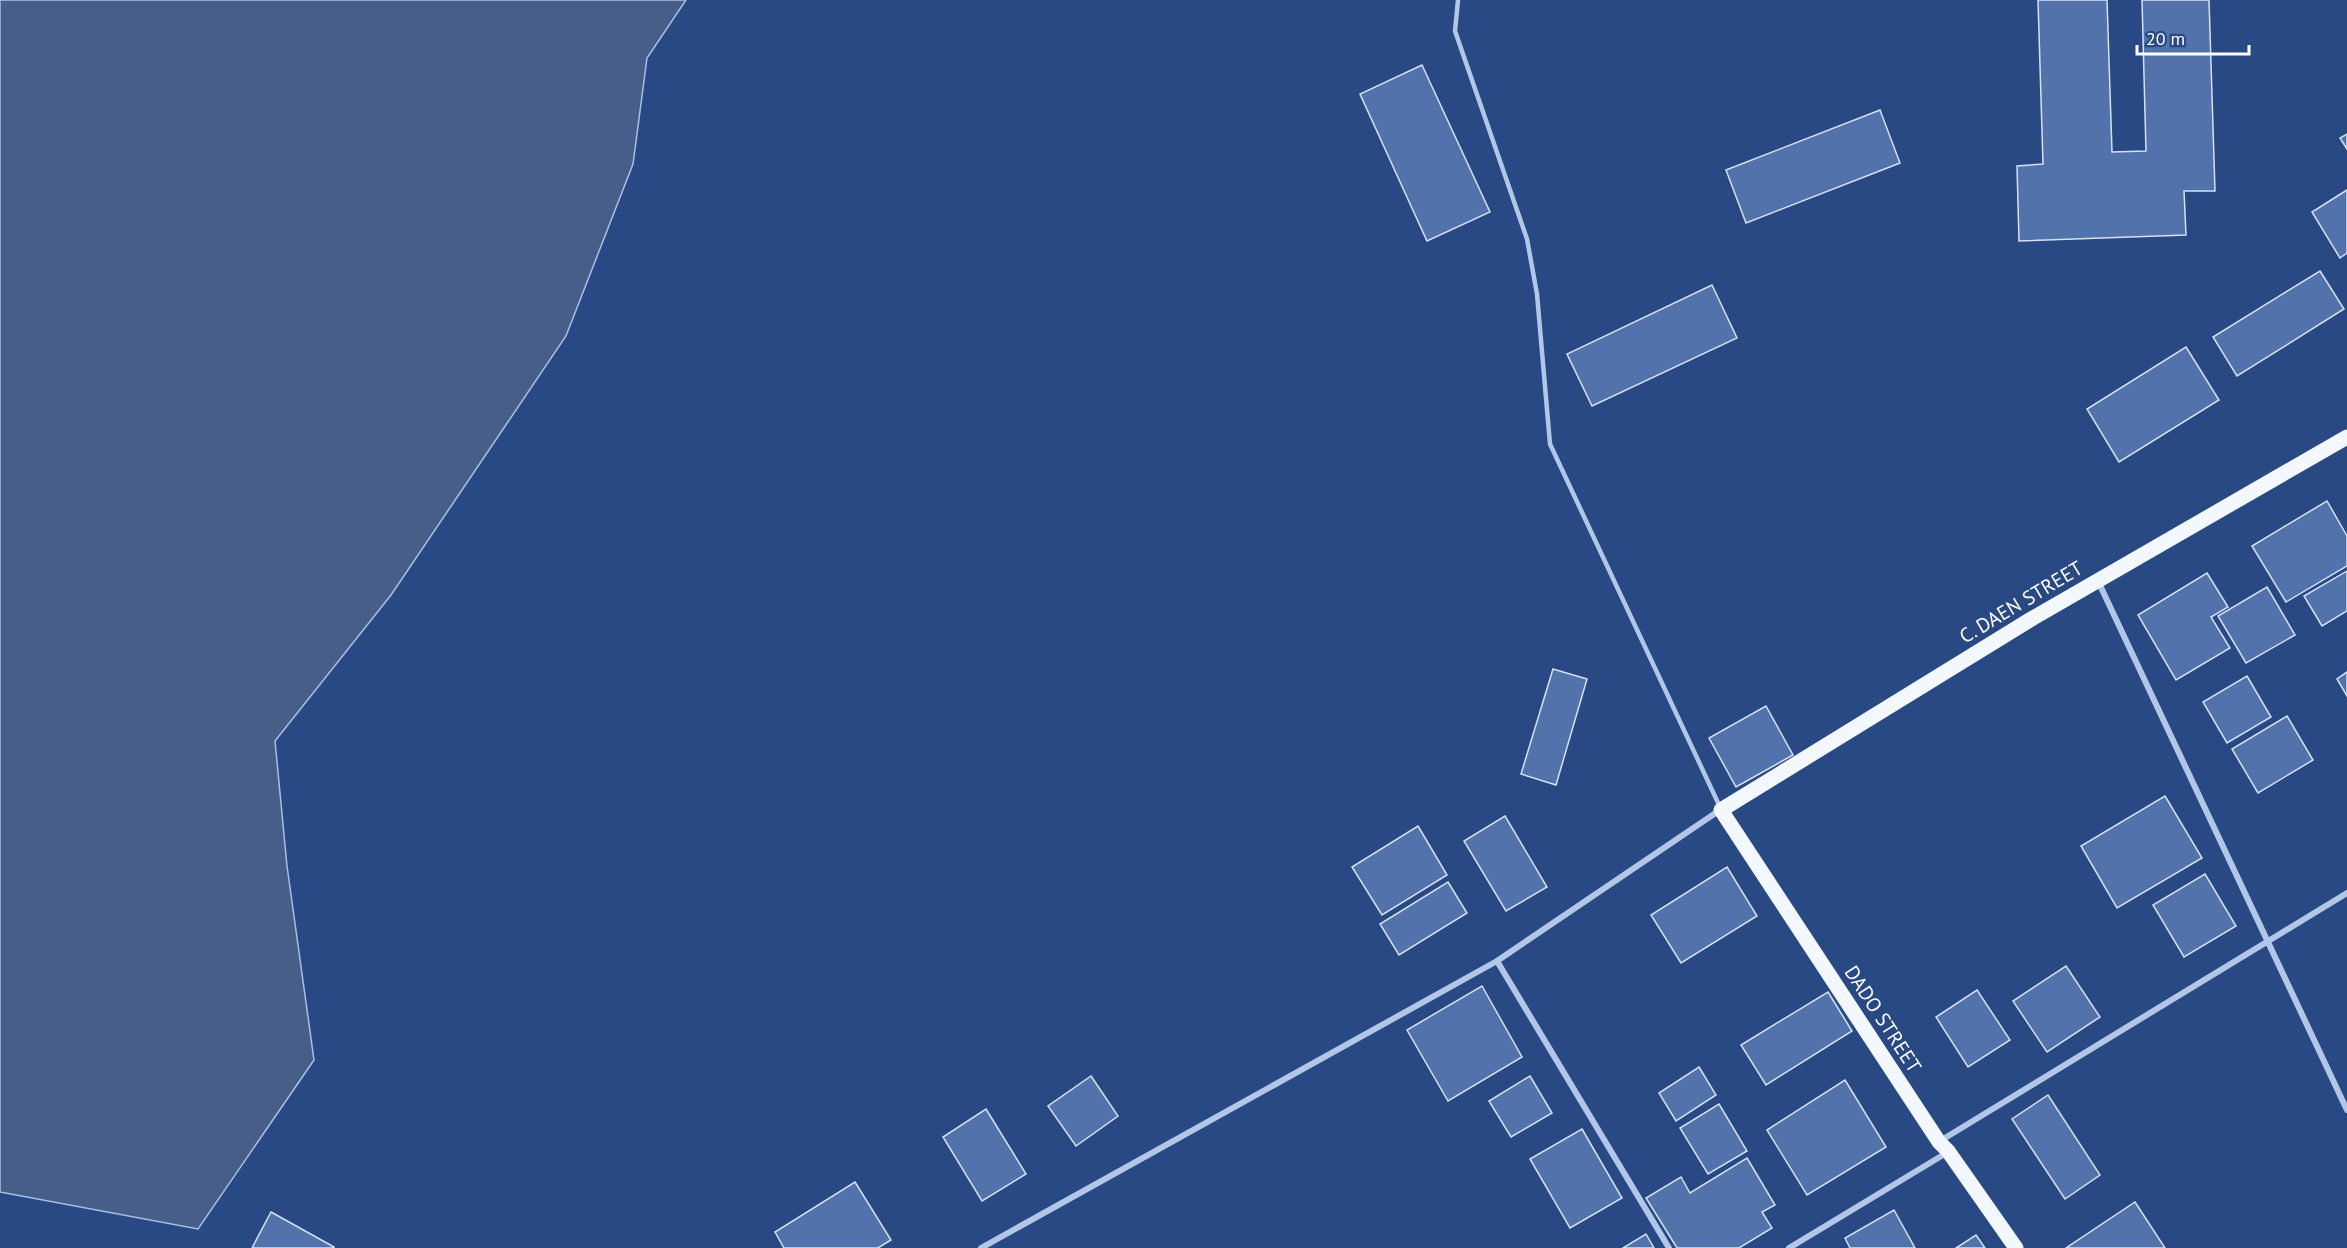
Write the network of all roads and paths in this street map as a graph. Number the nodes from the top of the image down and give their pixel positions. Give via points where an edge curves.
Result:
1 (1458, 0) edge
2 (2347, 437) edge
3 (2098, 581) junction
4 (1721, 810) junction
5 (2347, 893) edge
6 (2269, 942) junction
7 (1497, 961) junction
8 (2347, 1110) edge
9 (1943, 1147) junction
10 (981, 1248) edge
11 (1669, 1248) edge
12 (1790, 1248) edge
13 (2016, 1248) edge

1 - 4 lane via 1455,31 1527,239 1537,294 1550,444
2 - 3 main road, C. DAEN STREET
3 - 4 main road, C. DAEN STREET
3 - 6 street
4 - 7 street
4 - 9 main road, DADO STREET
5 - 6 street
6 - 8 street
6 - 9 street
7 - 10 street
7 - 11 street
9 - 12 street
9 - 13 main road, DADO STREET

